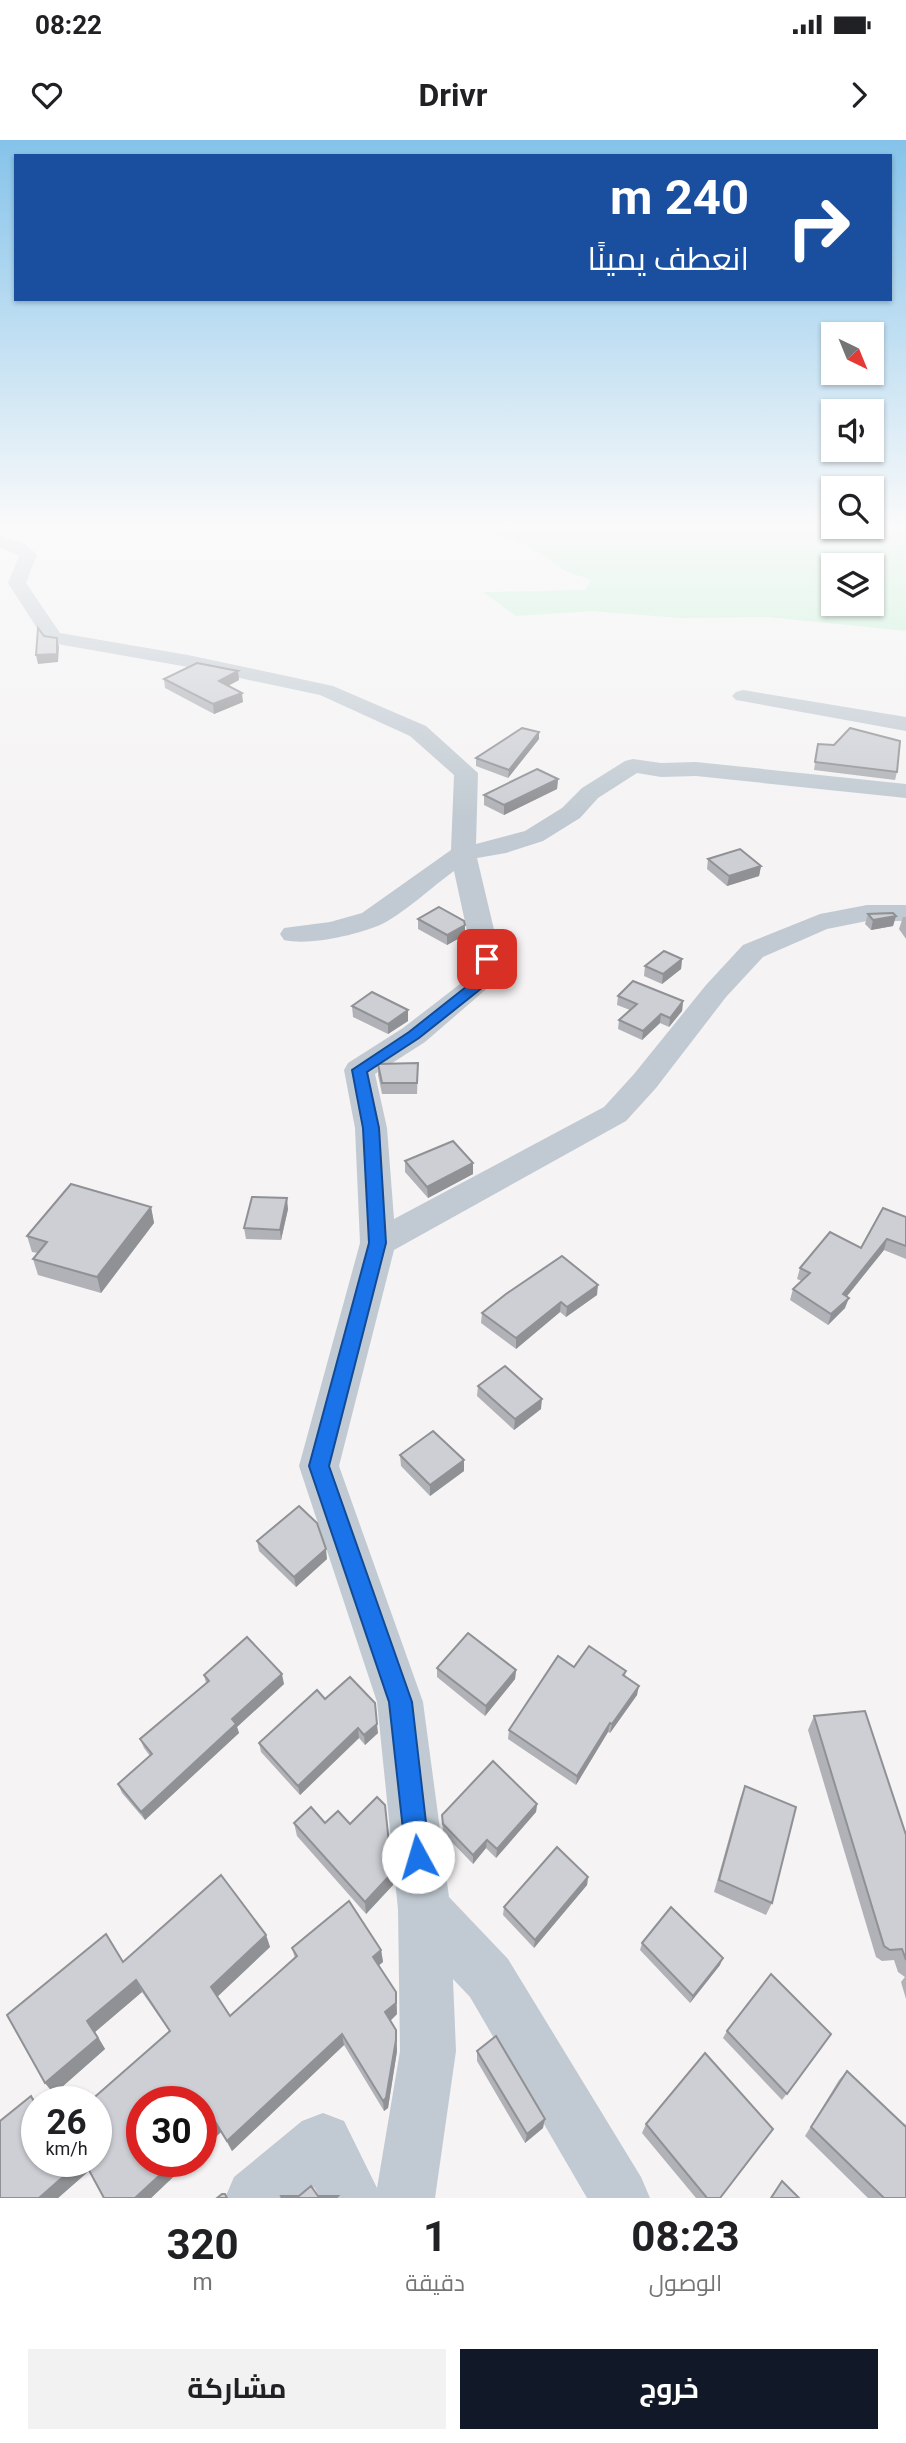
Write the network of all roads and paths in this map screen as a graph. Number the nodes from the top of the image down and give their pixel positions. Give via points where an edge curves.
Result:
1 (45, 625) edge
2 (743, 696) dead end
3 (906, 724) edge
4 (906, 792) edge
5 (463, 853) junction
6 (906, 913) edge
7 (294, 934) dead end
8 (378, 1243) junction
9 (424, 1909) junction
10 (255, 2198) edge
11 (351, 2198) edge
12 (405, 2198) edge
13 (620, 2198) edge

1 - 5 street via 53,638 326,691 418,731 466,773
2 - 3 street
4 - 5 street via 633,766 534,836
5 - 7 street via 370,919
5 - 8 street via 487,959 477,985 414,1035 359,1070 371,1128
6 - 8 street via 867,913 820,922 753,951 615,1114
8 - 9 street via 319,1466 400,1702
9 - 12 street via 428,2051
9 - 13 street via 489,1978
10 - 11 street via 323,2142

